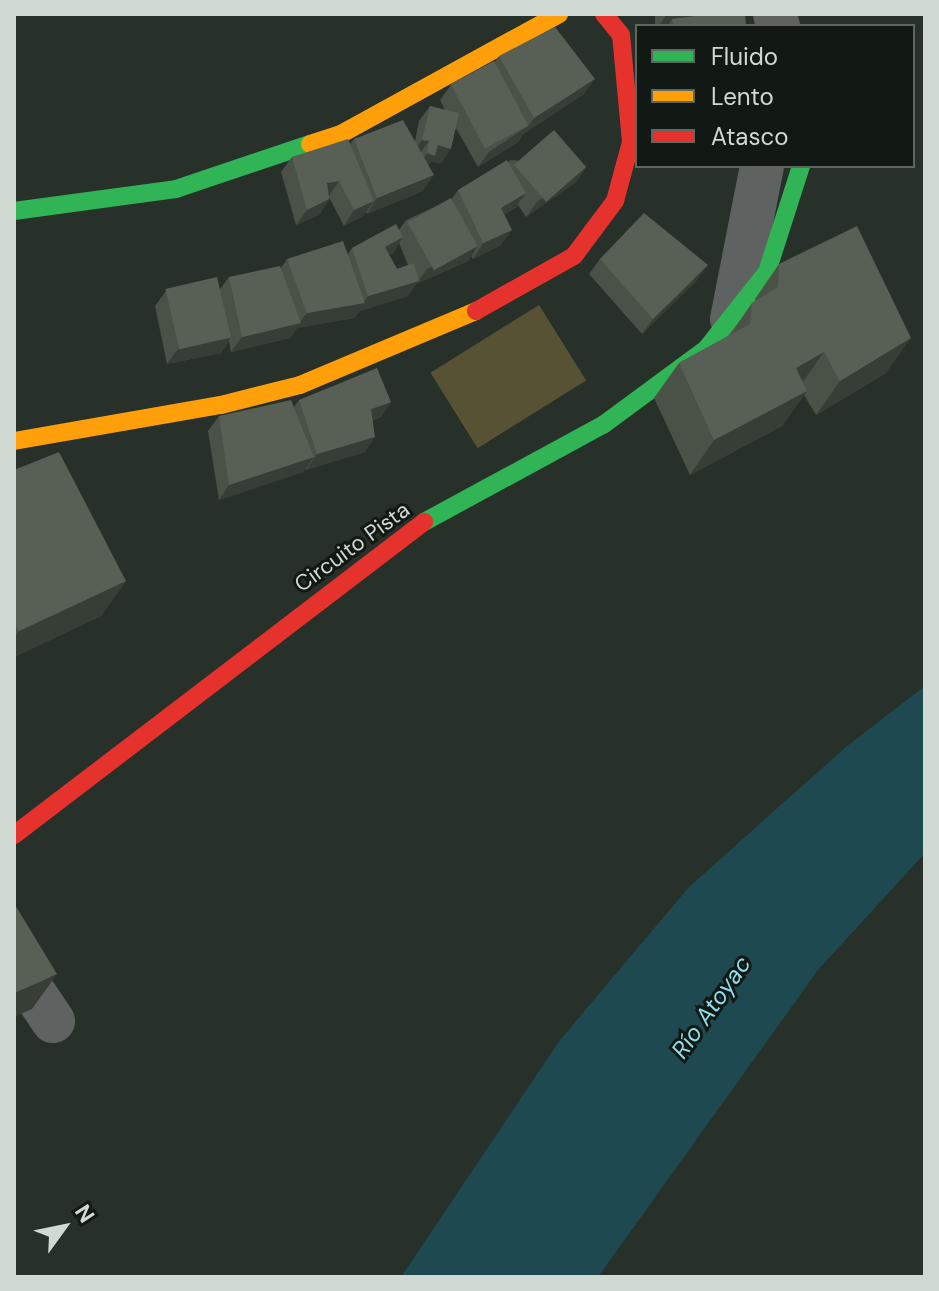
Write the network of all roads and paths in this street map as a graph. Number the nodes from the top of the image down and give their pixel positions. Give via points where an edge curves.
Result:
1 (559, 14) edge
2 (604, 14) edge
3 (762, 168) edge
4 (800, 168) edge
5 (14, 211) edge
6 (732, 319) junction
7 (18, 437) edge
8 (14, 835) edge
9 (14, 963) edge
10 (53, 1021) dead end

1 - 5 street via 341,134 176,189
2 - 7 street via 621,35 631,142 615,201 574,256 462,318 300,385 221,405
3 - 6 street
4 - 6 street, Circuito Pista via 767,272
6 - 8 street, Circuito Pista via 669,381 616,416 415,527
9 - 10 street

